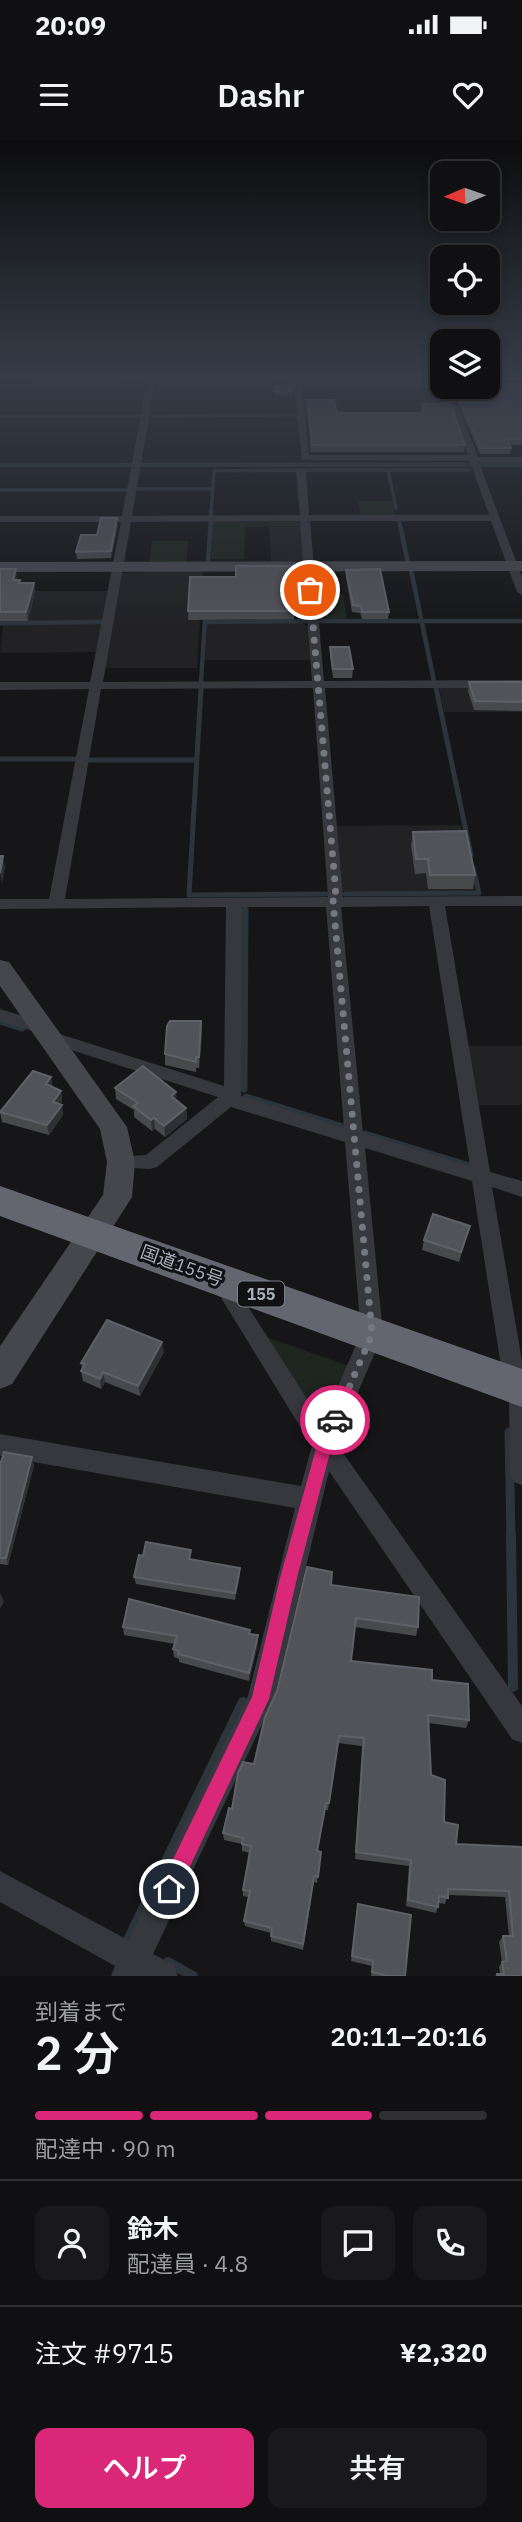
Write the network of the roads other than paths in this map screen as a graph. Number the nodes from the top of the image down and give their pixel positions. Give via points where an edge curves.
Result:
1 (137, 459) edge
2 (334, 459) edge
3 (474, 459) edge
4 (522, 460) edge
5 (475, 462) junction
6 (301, 471) dead end
7 (304, 518) junction
8 (496, 518) junction
9 (0, 519) edge
10 (126, 519) junction
11 (517, 566) edge
12 (117, 567) junction
13 (308, 567) junction
14 (0, 568) edge
15 (522, 592) edge
16 (522, 684) edge
17 (96, 685) junction
18 (318, 685) junction
19 (0, 686) edge
20 (335, 901) junction
21 (436, 901) junction
22 (522, 901) edge
23 (234, 902) junction
24 (0, 904) edge
25 (56, 904) junction
26 (0, 968) edge
27 (0, 1015) edge
28 (46, 1033) junction
29 (231, 1097) junction
30 (355, 1138) junction
31 (121, 1162) junction
32 (481, 1176) junction
33 (522, 1189) edge
34 (0, 1201) edge
35 (92, 1234) junction
36 (220, 1280) junction
37 (372, 1334) junction
38 (0, 1374) edge
39 (519, 1387) edge
40 (0, 1445) edge
41 (324, 1445) junction
42 (522, 1474) edge
43 (310, 1499) junction
44 (522, 1729) edge
45 (0, 1886) edge
46 (130, 1968) edge
47 (163, 1976) edge

1 - 10 street
2 - 5 street
3 - 5 street
4 - 5 street
5 - 8 street
6 - 7 street
7 - 8 street
7 - 10 street
7 - 13 street
8 - 11 street
9 - 10 street
10 - 12 street
11 - 13 street
11 - 15 street
12 - 13 street
12 - 14 street
12 - 17 street
13 - 18 street
16 - 18 street
17 - 18 street
17 - 19 street
17 - 25 street
18 - 20 street
20 - 21 street
20 - 23 street
20 - 30 street
21 - 22 street
21 - 32 street
23 - 25 street
23 - 29 street
24 - 25 street
26 - 28 street
27 - 28 street
28 - 29 street
28 - 31 street via 113,1127
29 - 30 street
29 - 31 street via 150,1162
30 - 32 street
30 - 37 street
31 - 35 street via 117,1197
32 - 33 street
32 - 39 street
34 - 35 highway, 国道155号 / 155
35 - 36 highway, 国道155号 / 155
35 - 38 street
36 - 37 highway, 国道155号 / 155
36 - 41 street
37 - 39 highway, 国道155号 / 155
37 - 41 street
39 - 42 street
40 - 43 street
41 - 43 street
41 - 44 street
43 - 46 street via 261,1699
45 - 46 street
46 - 47 street

